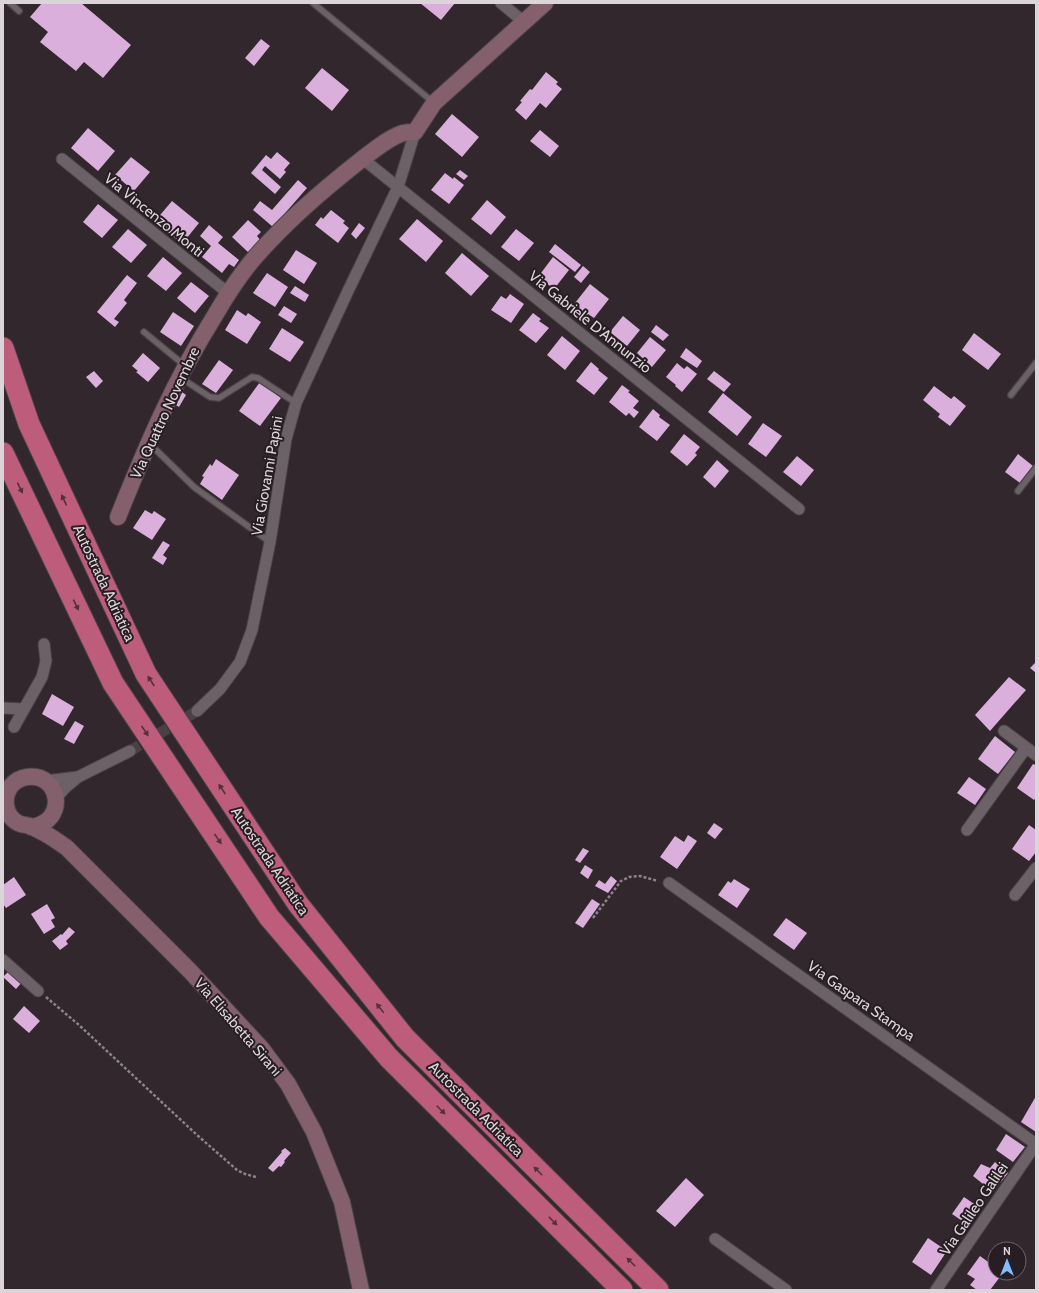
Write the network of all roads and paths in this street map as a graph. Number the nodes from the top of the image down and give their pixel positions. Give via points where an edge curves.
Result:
1 (10, 3) edge
2 (313, 3) edge
3 (501, 3) edge
4 (545, 3) edge
5 (19, 11) dead end
6 (524, 22) junction
7 (434, 104) junction
8 (416, 132) junction
9 (62, 159) dead end
10 (363, 159) junction
11 (398, 187) junction
12 (228, 293) junction
13 (144, 332) dead end
14 (3, 348) edge
15 (1036, 364) edge
16 (182, 371) junction
17 (1011, 395) dead end
18 (296, 403) junction
19 (148, 442) junction
20 (3, 453) edge
21 (1036, 468) edge
22 (1018, 491) dead end
23 (799, 509) dead end
24 (118, 516) dead end
25 (270, 542) junction
26 (44, 644) dead end
27 (3, 708) edge
28 (24, 709) junction
29 (197, 711) tunnel mouth
30 (14, 727) dead end
31 (1004, 731) dead end
32 (1026, 748) junction
33 (130, 751) tunnel mouth
34 (1036, 755) edge
35 (3, 774) edge
36 (78, 777) junction
37 (18, 780) junction
38 (45, 780) junction
39 (5, 800) edge
40 (55, 805) junction
41 (17, 824) edge
42 (967, 830) dead end
43 (67, 848) junction
44 (1036, 868) edge
45 (669, 883) joint
46 (1015, 895) dead end
47 (593, 918) dead end
48 (3, 960) edge
49 (38, 991) joint
50 (1036, 1144) edge
51 (256, 1177) dead end
52 (715, 1239) dead end
53 (361, 1290) edge
54 (622, 1290) edge
55 (658, 1290) edge
56 (786, 1290) edge
57 (936, 1290) edge

1 - 5 lane
2 - 7 lane
3 - 6 street
4 - 6 main road
6 - 7 main road
7 - 8 main road
8 - 10 main road, Via Quattro Novembre via 403,133 392,138
8 - 11 street, Via Giovanni Papini
9 - 12 street, Via Vincenzo Monti
10 - 11 street, Via Gabriele D'Annunzio
10 - 12 main road, Via Quattro Novembre via 322,192 276,235 251,262
11 - 18 street, Via Giovanni Papini
11 - 23 street, Via Gabriele D'Annunzio
12 - 16 main road, Via Quattro Novembre
13 - 16 lane
55 -> 14 highway, Autostrada Adriatica via 405,1038 298,904 146,674 28,424
15 - 17 lane
16 - 18 lane via 210,398 219,398 252,378 258,378
16 - 19 main road, Via Quattro Novembre
18 - 25 street, Via Giovanni Papini via 286,439
19 - 24 main road, Via Quattro Novembre
19 - 25 lane via 194,487
20 -> 54 highway, Autostrada Adriatica via 113,683 269,917 389,1058
21 - 22 lane
25 - 29 street, Via Giovanni Papini via 252,630 240,662 220,690
26 - 28 street via 46,661 42,677
27 - 28 street
28 - 30 street
31 - 32 street
32 - 34 street
32 - 42 street
33 - 36 street
35 - 37 main road
36 - 38 street
36 - 40 street via 66,787
37 - 38 main road via 31,776
37 - 39 main road via 12,785
38 - 40 main road via 50,785
39 - 41 main road via 8,812
40 - 41 main road via 45,823
40 - 43 main road, Via Elisabetta Sirani via 56,826
41 - 43 main road, Via Elisabetta Sirani via 46,834
43 - 53 main road, Via Elisabetta Sirani via 190,971 262,1049 288,1084 314,1132 342,1202
44 - 46 street
45 - 47 path via 640,876 629,877 621,881
45 - 50 street, Via Gaspara Stampa
48 - 49 street
49 - 51 path via 79,1025 237,1170
50 - 57 street, Via Galileo Galilei
52 - 56 street

